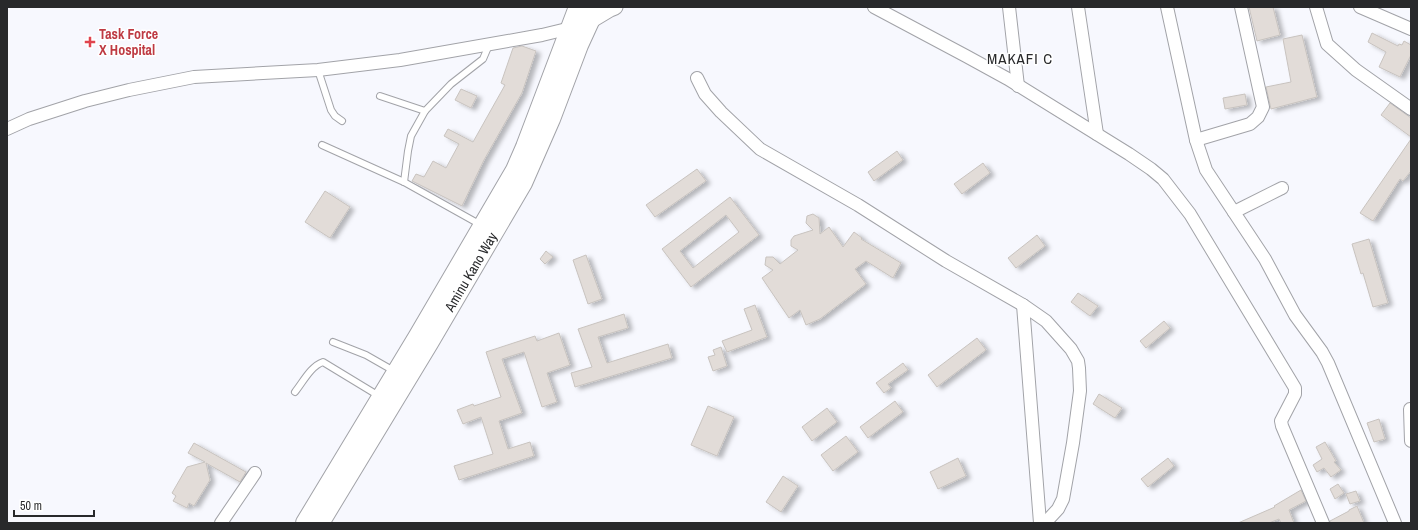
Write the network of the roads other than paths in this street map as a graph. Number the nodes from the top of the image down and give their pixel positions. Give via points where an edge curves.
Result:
1 (578, 7) edge
2 (615, 7) edge
3 (874, 7) edge
4 (1009, 7) edge
5 (1078, 7) edge
6 (1167, 7) edge
7 (1241, 7) edge
8 (1316, 7) edge
9 (1360, 7) edge
10 (592, 14) edge
11 (571, 28) junction
12 (1411, 29) edge
13 (489, 45) junction
14 (318, 70) junction
15 (697, 78) dead end
16 (1018, 86) junction
17 (380, 96) dead end
18 (1411, 109) edge
19 (425, 111) junction
20 (342, 121) dead end
21 (7, 129) edge
22 (1097, 134) junction
23 (1196, 140) junction
24 (322, 145) dead end
25 (404, 182) junction
26 (1282, 188) dead end
27 (1234, 212) junction
28 (482, 226) junction
29 (1023, 305) junction
30 (423, 340) junction
31 (333, 342) dead end
32 (396, 372) junction
33 (295, 392) dead end
34 (381, 397) junction
35 (1410, 409) edge
36 (1411, 441) edge
37 (255, 473) dead end
38 (221, 523) edge
39 (305, 523) edge
40 (320, 523) edge
41 (1040, 523) edge
42 (1044, 523) edge
43 (1323, 523) edge
44 (1395, 523) edge

1 - 11 main road, Aminu Kano Way
2 - 10 street
3 - 16 street
4 - 16 street
5 - 22 street
6 - 23 street
7 - 23 street via 1262,112 1250,124
8 - 18 street via 1327,44 1356,70
9 - 12 street
10 - 30 main road, Aminu Kano Way via 523,183
11 - 13 street
11 - 28 main road, Aminu Kano Way via 515,170
13 - 14 street
13 - 19 lane via 483,59 451,84
14 - 20 lane via 331,110
14 - 21 street via 194,77 85,101
15 - 29 street via 705,94 760,149
16 - 22 street
17 - 19 lane
19 - 25 lane via 411,136
22 - 43 street via 1151,168 1168,185 1190,214 1289,377 1295,394 1281,421 1282,426
23 - 27 street via 1206,170
24 - 25 lane
25 - 28 lane
26 - 27 street
27 - 44 street via 1265,259 1295,315 1328,363
28 - 30 main road, Aminu Kano Way
29 - 41 street
29 - 42 street via 1046,321 1071,349 1079,368 1080,392 1063,499 1058,509
30 - 32 main road, Aminu Kano Way
30 - 40 main road, Aminu Kano Way
31 - 32 lane via 366,355
32 - 34 main road, Aminu Kano Way
33 - 34 lane via 314,367 323,362
34 - 39 main road, Aminu Kano Way
35 - 36 street
37 - 38 street

